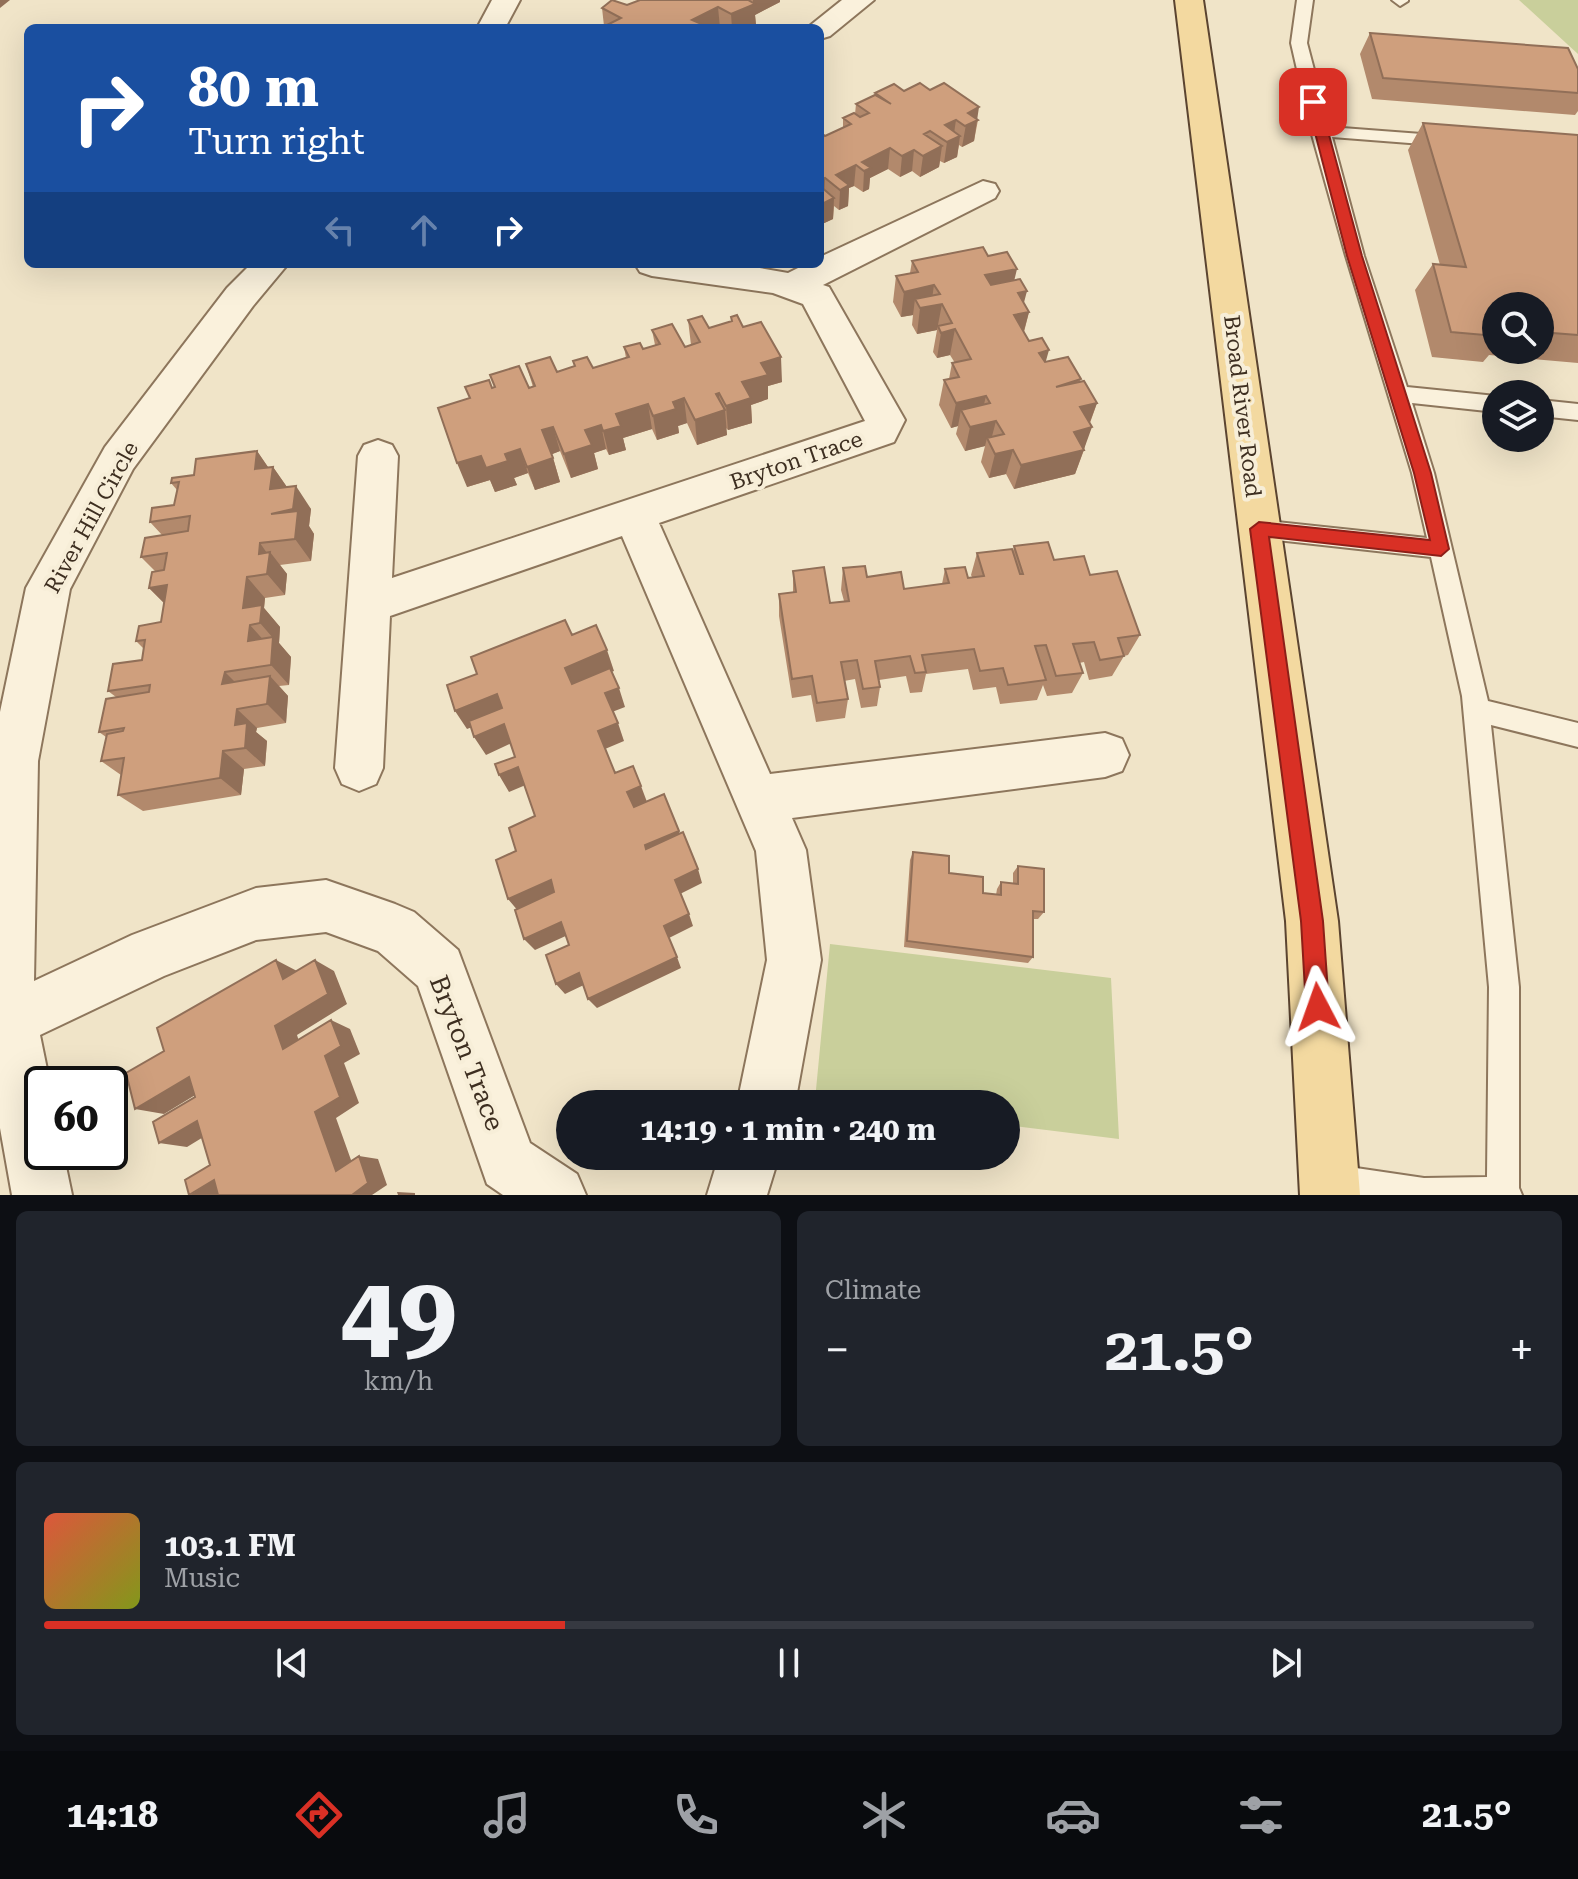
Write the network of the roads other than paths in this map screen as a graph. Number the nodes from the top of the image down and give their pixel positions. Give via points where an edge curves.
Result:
1 (506, 0) edge
2 (860, 0) edge
3 (1189, 0) edge
4 (1305, 0) edge
5 (493, 24) edge
6 (824, 27) edge
7 (1320, 131) junction
8 (1472, 143) edge
9 (983, 191) dead end
10 (267, 268) edge
11 (680, 268) edge
12 (791, 286) junction
13 (1397, 394) junction
14 (1482, 403) edge
15 (1554, 409) edge
16 (1578, 412) edge
17 (378, 456) dead end
18 (635, 516) junction
19 (1259, 529) junction
20 (1441, 549) junction
21 (369, 605) junction
22 (1476, 710) junction
23 (1578, 735) edge
24 (1105, 755) dead end
25 (359, 768) dead end
26 (756, 799) junction
27 (9, 1021) junction
28 (769, 1090) edge
29 (745, 1170) edge
30 (1329, 1187) edge
31 (1504, 1194) edge
32 (42, 1195) edge
33 (556, 1195) edge
34 (737, 1195) edge

1 - 5 street
2 - 6 street
3 - 19 main road, Broad River Road
4 - 7 lane via 1299,43
7 - 8 lane
7 - 13 lane
9 - 12 street
10 - 27 street, River Hill Circle via 119,458 48,588 14,761
11 - 12 street, Bryton Trace
12 - 18 street, Bryton Trace via 816,296 885,420 880,431
13 - 14 lane
13 - 20 lane
15 - 16 lane
17 - 21 street
18 - 21 street, Bryton Trace
18 - 26 street
19 - 20 lane
19 - 30 main road, Broad River Road via 1312,921
20 - 22 lane
21 - 25 street
22 - 23 lane
22 - 31 lane via 1504,987
24 - 26 street
26 - 28 street via 781,850 794,960
27 - 32 street, River Hill Circle
27 - 33 street, Bryton Trace via 151,954 256,914 326,906 395,931 439,969 508,1163
29 - 34 street
30 - 31 lane

